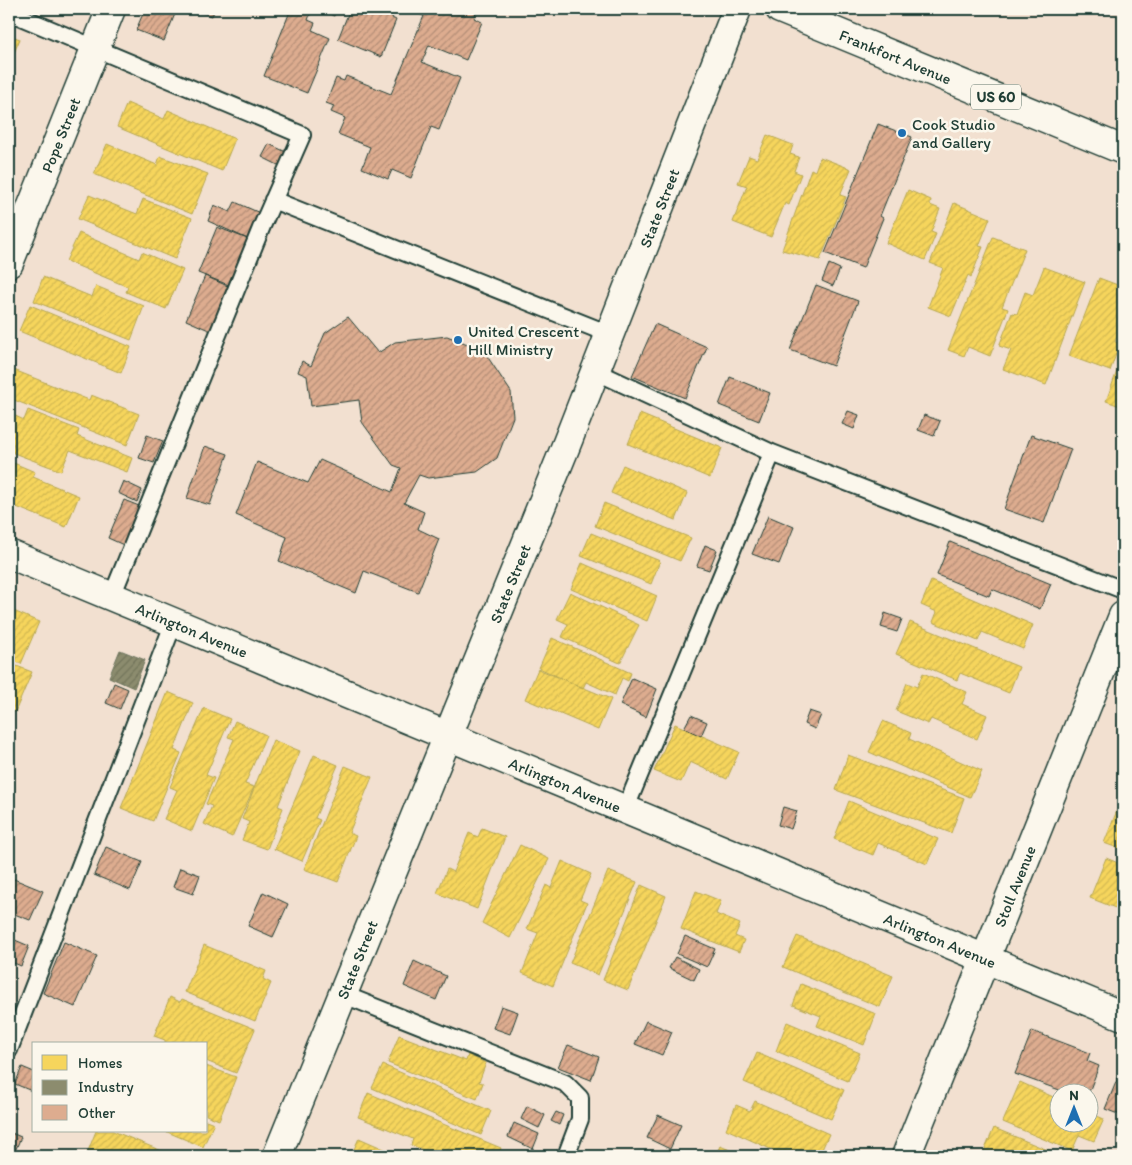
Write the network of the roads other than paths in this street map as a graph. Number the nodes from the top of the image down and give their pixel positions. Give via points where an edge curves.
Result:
1 (111, 9) edge
2 (737, 9) edge
3 (780, 9) edge
4 (9, 12) edge
5 (822, 17) edge
6 (95, 48) junction
7 (1123, 150) edge
8 (273, 200) junction
9 (9, 263) edge
10 (609, 334) junction
11 (595, 371) junction
12 (772, 453) junction
13 (9, 554) edge
14 (1123, 590) edge
15 (112, 596) junction
16 (1123, 616) edge
17 (174, 622) junction
18 (448, 736) junction
19 (625, 810) junction
20 (985, 958) junction
21 (342, 994) junction
22 (1123, 1016) edge
23 (9, 1050) edge
24 (277, 1156) edge
25 (566, 1156) edge
26 (906, 1156) edge

1 - 6 street, Pope Street
2 - 10 street, State Street
3 - 5 street, Frankfort Avenue / US 60
4 - 6 lane
5 - 7 street, Frankfort Avenue / US 60
6 - 8 lane via 302,135
6 - 9 street, Pope Street
8 - 10 lane
8 - 15 lane
10 - 11 street, State Street
11 - 12 lane
11 - 18 street, State Street
12 - 14 lane
12 - 19 lane
13 - 15 street, Arlington Avenue
15 - 17 street, Arlington Avenue
16 - 20 street, Stoll Avenue
17 - 18 street, Arlington Avenue
17 - 23 lane
18 - 19 street, Arlington Avenue
18 - 21 street, State Street
19 - 20 street, Arlington Avenue
20 - 22 street, Arlington Avenue
20 - 26 street, Stoll Avenue
21 - 24 street, State Street
21 - 25 lane via 565,1083 580,1098 580,1119

